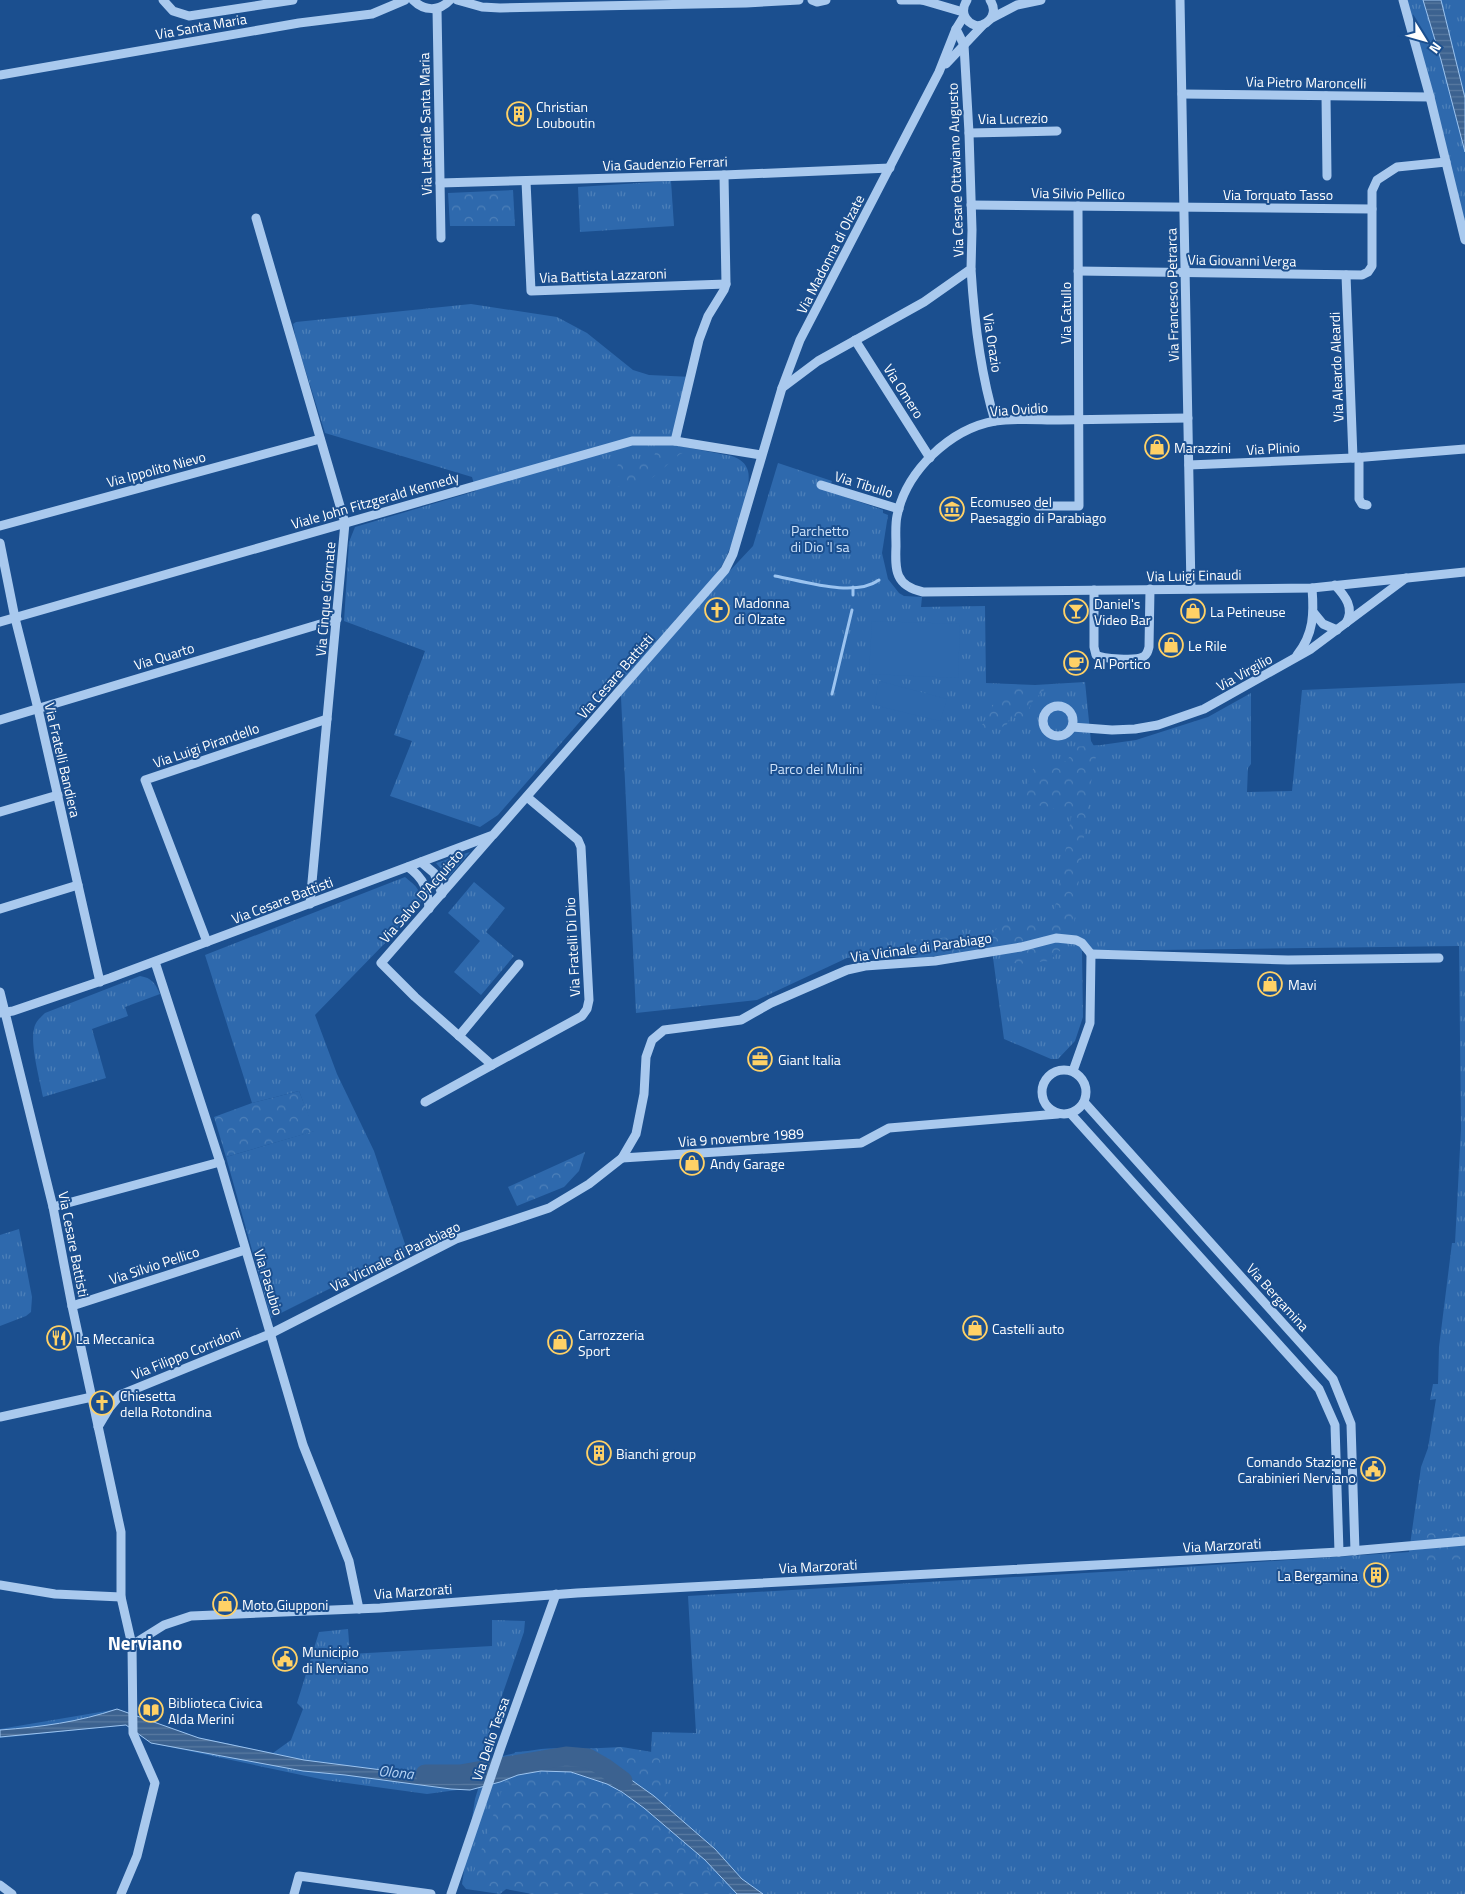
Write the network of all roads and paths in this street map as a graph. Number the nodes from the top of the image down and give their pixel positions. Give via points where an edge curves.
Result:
1 (163, 0) edge
2 (293, 0) edge
3 (405, 0) edge
4 (413, 0) edge
5 (450, 0) edge
6 (457, 0) edge
7 (799, 0) edge
8 (812, 0) edge
9 (826, 0) edge
10 (901, 0) edge
11 (923, 0) edge
12 (967, 0) edge
13 (990, 0) edge
14 (1041, 0) edge
15 (1180, 0) edge
16 (1403, 0) edge
17 (750, 2) edge
18 (437, 9) junction
19 (963, 14) junction
20 (992, 18) junction
21 (983, 25) junction
22 (956, 29) junction
23 (964, 45) junction
24 (939, 72) junction
25 (0, 75) edge
26 (1182, 94) junction
27 (1326, 96) junction
28 (1430, 96) junction
29 (1057, 131) dead end
30 (969, 133) junction
31 (1446, 162) junction
32 (890, 168) junction
33 (724, 175) junction
34 (1327, 176) dead end
35 (526, 180) junction
36 (440, 183) junction
37 (971, 205) junction
38 (1078, 206) junction
39 (1184, 208) junction
40 (1372, 209) junction
41 (256, 218) dead end
42 (441, 238) dead end
43 (1465, 240) edge
44 (971, 269) junction
45 (1078, 271) junction
46 (1185, 272) junction
47 (1346, 275) junction
48 (726, 284) junction
49 (855, 340) junction
50 (782, 388) junction
51 (1188, 418) junction
52 (1078, 420) junction
53 (994, 421) junction
54 (320, 439) junction
55 (675, 441) junction
56 (1465, 449) edge
57 (761, 455) junction
58 (930, 458) junction
59 (1356, 458) junction
60 (1189, 465) junction
61 (821, 485) dead end
62 (1367, 505) dead end
63 (1038, 506) dead end
64 (899, 509) junction
65 (346, 523) junction
66 (0, 526) edge
67 (0, 544) edge
68 (1465, 572) edge
69 (1406, 577) junction
70 (1334, 585) junction
71 (1312, 588) junction
72 (1150, 589) junction
73 (1191, 589) junction
74 (1094, 590) junction
75 (923, 592) joint
76 (1314, 611) junction
77 (15, 618) junction
78 (336, 618) junction
79 (0, 622) edge
80 (1346, 623) junction
81 (1337, 630) junction
82 (1292, 661) junction
83 (38, 709) junction
84 (327, 719) junction
85 (0, 720) edge
86 (1072, 727) dead end
87 (58, 795) junction
88 (528, 797) junction
89 (0, 812) edge
90 (493, 835) junction
91 (421, 862) junction
92 (408, 867) junction
93 (78, 885) junction
94 (442, 894) junction
95 (310, 904) junction
96 (0, 909) edge
97 (429, 909) junction
98 (207, 942) junction
99 (1091, 954) junction
100 (1439, 958) dead end
101 (155, 962) junction
102 (519, 964) dead end
103 (100, 982) junction
104 (0, 992) edge
105 (3, 1012) edge
106 (459, 1036) junction
107 (492, 1065) junction
108 (1072, 1071) junction
109 (425, 1102) dead end
110 (1084, 1102) junction
111 (1058, 1114) junction
112 (1071, 1114) junction
113 (622, 1158) junction
114 (220, 1162) junction
115 (53, 1207) junction
116 (245, 1250) junction
117 (72, 1306) junction
118 (270, 1334) junction
119 (92, 1397) junction
120 (0, 1417) edge
121 (98, 1427) junction
122 (1465, 1541) edge
123 (1355, 1551) junction
124 (1339, 1552) junction
125 (0, 1585) edge
126 (556, 1594) junction
127 (121, 1598) junction
128 (359, 1609) junction
129 (132, 1645) junction
130 (0, 1885) edge
131 (12, 1894) edge
132 (122, 1894) edge
133 (294, 1894) edge
134 (431, 1894) edge
135 (451, 1894) edge

1 - 2 street via 173,11 189,16
3 - 25 street, Via Santa Maria via 366,15 299,23
4 - 18 street via 425,8
5 - 18 street
6 - 17 street via 500,8
7 - 17 street
8 - 9 street
10 - 11 street
11 - 19 street
12 - 19 street
13 - 20 street via 994,6
14 - 20 street via 1018,5
15 - 26 street, Via Francesco Petrarca
16 - 28 street
18 - 36 street, Via Laterale Santa Maria
19 - 21 street via 972,24
19 - 22 street, Via Madonna di Olzate
20 - 21 street
21 - 23 street, Via Madonna di Olzate
22 - 23 street, Via Cesare Ottaviano Augusto
22 - 24 street, Via Madonna di Olzate
23 - 24 street, Via Madonna di Olzate
23 - 30 street, Via Cesare Ottaviano Augusto
24 - 32 street, Via Madonna di Olzate
26 - 27 street, Via Pietro Maroncelli
26 - 39 street, Via Francesco Petrarca
27 - 28 street, Via Pietro Maroncelli
27 - 34 street
28 - 31 street
29 - 30 street, Via Lucrezio
30 - 37 street, Via Cesare Ottaviano Augusto
31 - 40 street via 1403,166 1386,172 1374,185
31 - 43 street
32 - 33 street, Via Gaudenzio Ferrari
32 - 50 street, Via Madonna di Olzate via 800,340
33 - 35 street, Via Gaudenzio Ferrari
33 - 48 street
35 - 36 street, Via Gaudenzio Ferrari
35 - 48 street, Via Battista Lazzaroni via 531,291
36 - 42 street, Via Laterale Santa Maria
37 - 38 street, Via Silvio Pellico
37 - 44 street, Via Cesare Ottaviano Augusto
38 - 39 street, Via Silvio Pellico
38 - 45 street, Via Catullo
39 - 40 street, Via Torquato Tasso
39 - 46 street, Via Francesco Petrarca
40 - 47 street via 1372,266 1362,275
41 - 54 street, Via Cinque Giornate
44 - 49 street, Via Cesare Ottaviano Augusto via 924,302
44 - 53 street, Via Orazio via 972,298
45 - 46 street, Via Giovanni Verga
45 - 52 street, Via Catullo
46 - 47 street, Via Giovanni Verga
46 - 51 street, Via Francesco Petrarca
47 - 59 street, Via Aleardo Aleardi
48 - 55 street via 699,340
49 - 50 street, Via Cesare Ottaviano Augusto via 818,361
49 - 58 street, Via Omero
50 - 57 street, Via Madonna di Olzate
51 - 52 street, Via Ovidio
51 - 60 street, Via Francesco Petrarca
52 - 53 street, Via Ovidio
52 - 63 street, Via Catullo via 1079,506
53 - 58 street, Via Ovidio via 958,435
54 - 65 street, Via Cinque Giornate
54 - 66 street, Via Ippolito Nievo
55 - 57 street, Viale John Fitzgerald Kennedy
55 - 65 street, Viale John Fitzgerald Kennedy via 632,441
56 - 59 street, Via Plinio
57 - 88 street, Via Cesare Battisti via 733,554 725,570
58 - 64 street, Via Ovidio via 914,477
59 - 60 street, Via Plinio
59 - 62 street via 1359,499
60 - 73 street, Via Francesco Petrarca
61 - 64 street, Via Tibullo
64 - 75 street, Via Ovidio via 896,517 896,570 905,585
65 - 77 street, Viale John Fitzgerald Kennedy
65 - 78 street, Via Cinque Giornate
67 - 77 street, Via Fratelli Bandiera
68 - 69 street, Via Luigi Einaudi
69 - 70 street, Via Luigi Einaudi
69 - 80 street, Via Virgilio
70 - 71 street, Via Luigi Einaudi
70 - 80 street via 1349,606
71 - 73 street, Via Luigi Einaudi
71 - 76 street
72 - 73 street, Via Luigi Einaudi
72 - 74 street, Via Luigi Einaudi
72 - 74 street via 1149,647 1140,658 1096,655
74 - 75 street, Via Luigi Einaudi
76 - 81 street via 1323,624
76 - 82 street via 1308,637
77 - 79 street, Viale John Fitzgerald Kennedy
77 - 83 street, Via Fratelli Bandiera
78 - 83 street, Via Quarto
78 - 84 street, Via Cinque Giornate
80 - 81 street, Via Virgilio
81 - 82 street, Via Virgilio
82 - 86 street, Via Virgilio via 1204,709 1158,725 1112,730
83 - 85 street, Via Quarto
83 - 87 street, Via Fratelli Bandiera
84 - 95 street, Via Cinque Giornate
84 - 98 street, Via Luigi Pirandello via 145,780
87 - 89 street
87 - 93 street, Via Fratelli Bandiera
88 - 90 street, Via Cesare Battisti
88 - 107 street, Via Fratelli Di Dio via 578,840 581,847 587,1009 582,1016
90 - 91 street, Via Cesare Battisti
90 - 94 street, Via Salvo D'Acquisto
91 - 92 street, Via Cesare Battisti
91 - 94 street via 434,873
92 - 95 street, Via Cesare Battisti
92 - 97 street via 422,879
93 - 96 street
93 - 103 street, Via Fratelli Bandiera
94 - 97 street, Via Salvo D'Acquisto
95 - 98 street, Via Cesare Battisti
97 - 106 street, Via Salvo D'Acquisto via 381,964
98 - 101 street, Via Cesare Battisti
99 - 100 street via 1288,960
99 - 108 street via 1090,1023
99 - 113 street, Via Vicinale di Parabiago via 1076,940 1056,938 935,961 865,966 771,1003 741,1020 664,1030 652,1040 646,1057 644,1094 636,1134
101 - 103 street, Via Cesare Battisti
101 - 114 street, Via Pasubio
102 - 106 street
103 - 105 street, Via Cesare Battisti
104 - 105 street
105 - 115 street, Via Cesare Battisti
106 - 107 street, Via Salvo D'Acquisto
107 - 109 street
108 - 110 street via 1084,1083
108 - 111 street via 1058,1070 1050,1074 1042,1085 1045,1104
110 - 112 street
110 - 123 street, Via Bergamina via 1333,1379 1352,1424
111 - 112 street
111 - 113 street, Via 9 novembre 1989 via 889,1128 861,1144
112 - 124 street via 1319,1389 1335,1425
113 - 118 street, Via Vicinale di Parabiago via 549,1208 456,1239
114 - 115 street
114 - 116 street, Via Pasubio
115 - 117 street, Via Cesare Battisti
116 - 117 street, Via Silvio Pellico
116 - 118 street, Via Pasubio
117 - 119 street, Via Cesare Battisti
118 - 121 street, Via Filippo Corridoni via 120,1395
118 - 128 street, Via Pasubio via 303,1445 349,1561
119 - 120 street
119 - 121 street, Via Cesare Battisti
121 - 127 street, Via Cesare Battisti via 121,1532
122 - 123 street, Via Marzorati
123 - 124 street, Via Marzorati
124 - 126 street, Via Marzorati
125 - 127 street via 54,1594
126 - 128 street, Via Marzorati
126 - 135 street, Via Delio Tessa
127 - 129 street, Via Cesare Battisti
128 - 129 street, Via Marzorati via 191,1616 172,1622
129 - 132 street, Via Cesare Battisti via 133,1733 155,1783 137,1856
130 - 131 street
133 - 134 street via 299,1876

